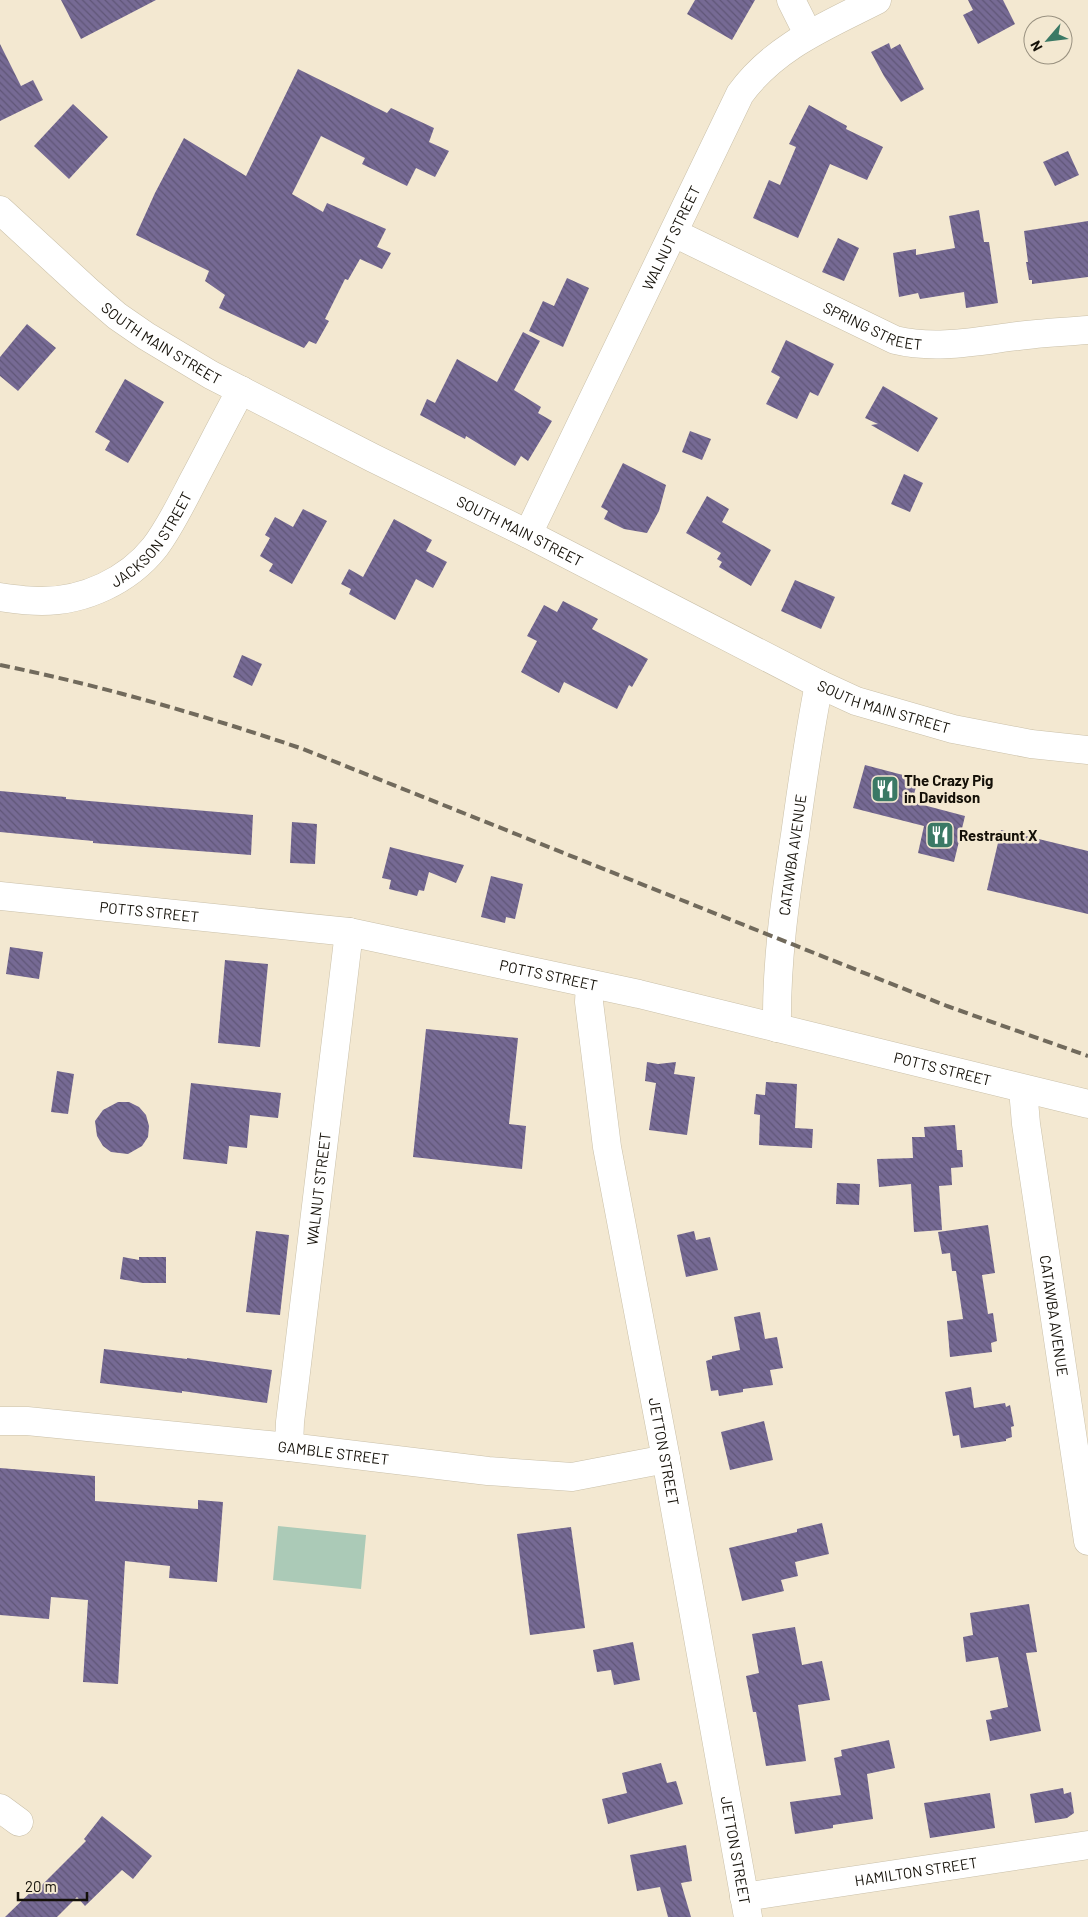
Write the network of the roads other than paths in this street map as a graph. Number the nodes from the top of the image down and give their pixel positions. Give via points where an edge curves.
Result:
1 (791, 0) edge
2 (877, 0) edge
3 (808, 34) junction
4 (0, 210) edge
5 (674, 233) junction
6 (1088, 330) edge
7 (240, 390) junction
8 (528, 534) junction
9 (0, 597) edge
10 (819, 684) junction
11 (1088, 750) edge
12 (0, 896) edge
13 (349, 932) junction
14 (590, 984) junction
15 (777, 1028) junction
16 (1023, 1089) junction
17 (1088, 1104) edge
18 (0, 1421) edge
19 (289, 1447) junction
20 (666, 1459) junction
21 (1088, 1541) edge
22 (1088, 1845) edge
23 (746, 1907) edge

1 - 3 street
2 - 3 street, WALNUT STREET
3 - 5 street, WALNUT STREET via 765,64 740,94
4 - 7 street, SOUTH MAIN STREET via 118,316 146,336
5 - 6 street, SPRING STREET via 895,340 949,345
5 - 8 street, WALNUT STREET
7 - 8 street, SOUTH MAIN STREET
7 - 9 street, JACKSON STREET via 170,524 140,563 116,581 68,599 42,601
8 - 10 street, SOUTH MAIN STREET
10 - 11 street, SOUTH MAIN STREET via 856,702 953,729 1031,744
10 - 15 street, CATAWBA AVENUE via 780,940
12 - 13 street, POTTS STREET
13 - 14 street, POTTS STREET
13 - 19 street, WALNUT STREET
14 - 15 street, POTTS STREET
14 - 20 street, JETTON STREET via 589,1002 607,1147
15 - 16 street, POTTS STREET
16 - 17 street, POTTS STREET
16 - 21 street, CATAWBA AVENUE
18 - 19 street, GAMBLE STREET
19 - 20 street, GAMBLE STREET via 488,1471 572,1476
20 - 23 street, JETTON STREET
22 - 23 street, HAMILTON STREET

